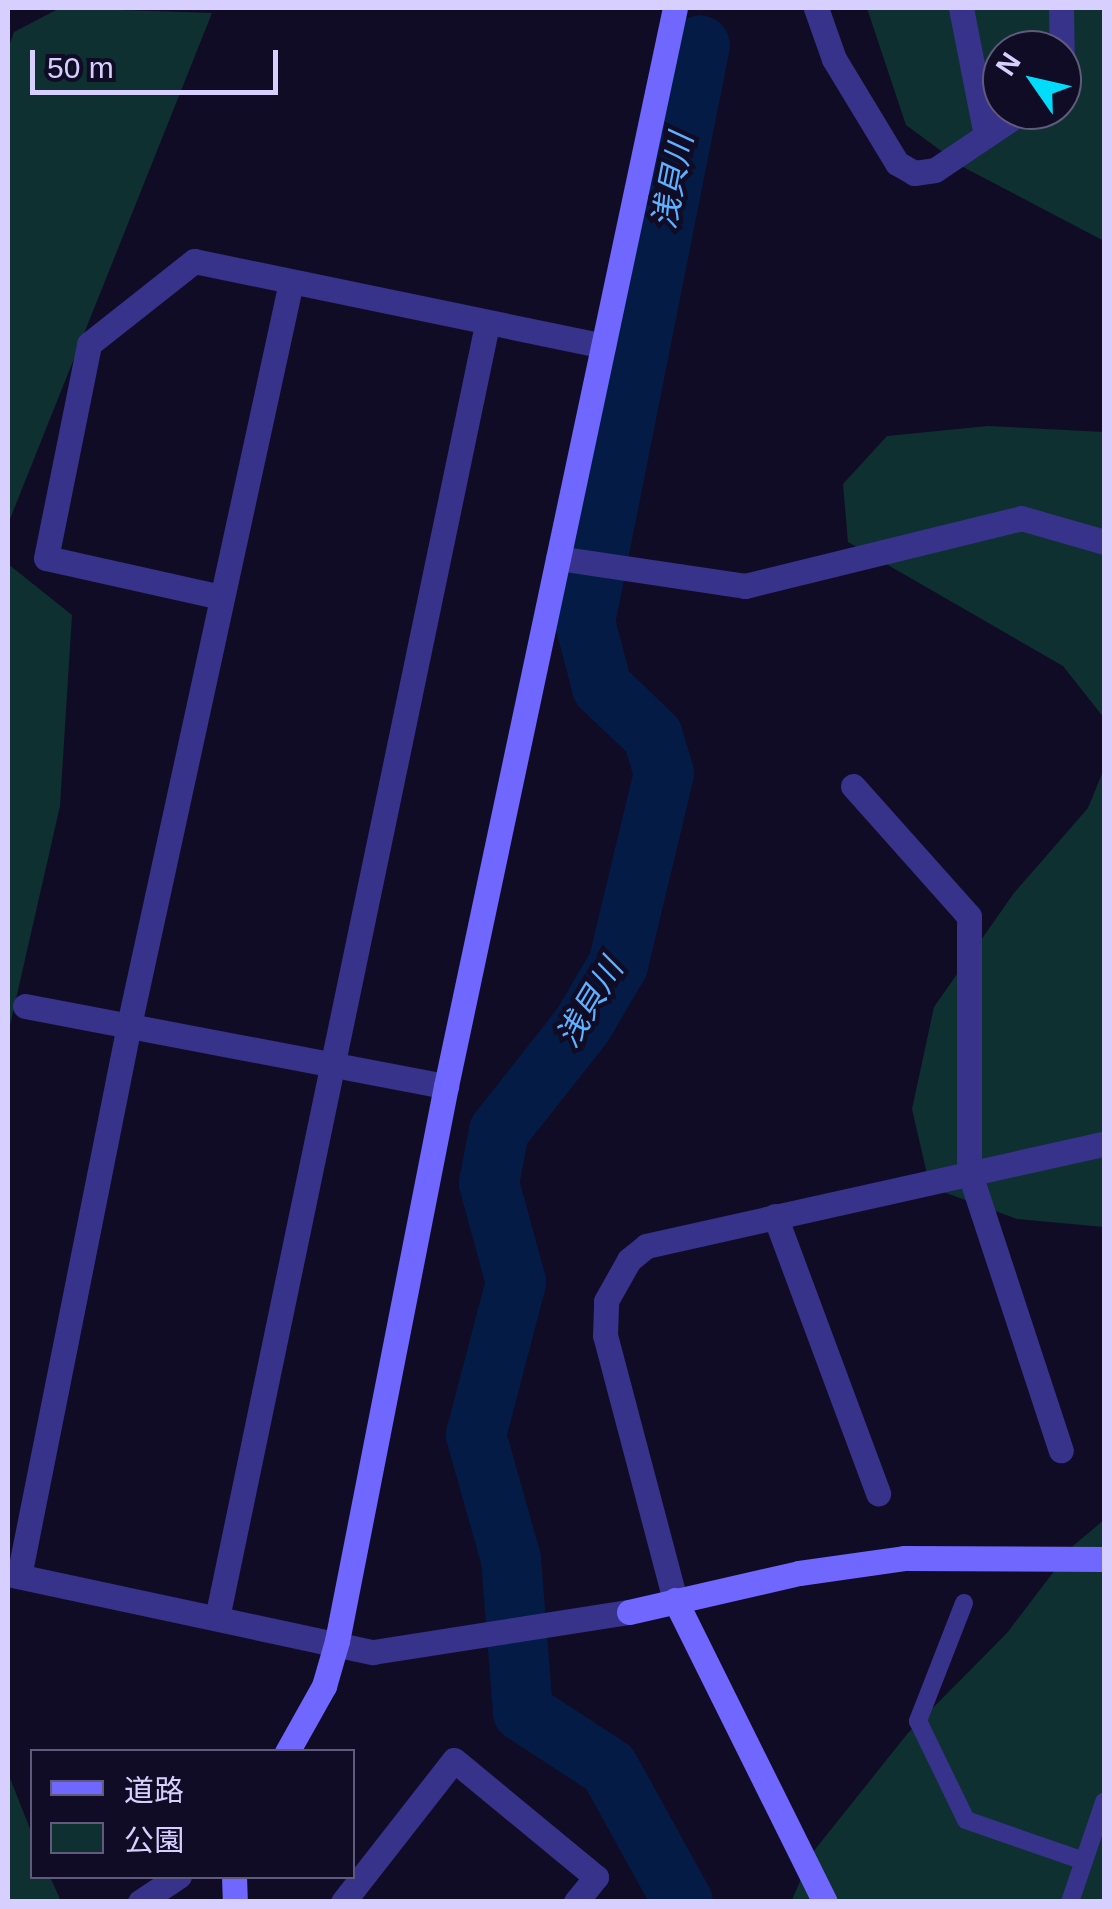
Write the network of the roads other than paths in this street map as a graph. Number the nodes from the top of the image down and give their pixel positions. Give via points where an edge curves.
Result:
1 (675, 8) edge
2 (816, 8) edge
3 (961, 8) edge
4 (995, 130) edge
5 (986, 136) junction
6 (291, 282) junction
7 (487, 325) junction
8 (603, 346) junction
9 (1104, 542) edge
10 (571, 560) junction
11 (221, 597) junction
12 (852, 786) dead end
13 (24, 1006) dead end
14 (129, 1025) junction
15 (330, 1064) junction
16 (446, 1086) junction
17 (1104, 1144) edge
18 (968, 1171) junction
19 (775, 1216) junction
20 (1062, 1450) dead end
21 (878, 1493) dead end
22 (1104, 1559) edge
23 (13, 1575) edge
24 (674, 1600) junction
25 (964, 1603) dead end
26 (217, 1618) junction
27 (337, 1641) junction
28 (289, 1749) edge
29 (1104, 1802) edge
30 (1084, 1861) junction
31 (174, 1879) edge
32 (140, 1902) edge
33 (343, 1902) edge
34 (576, 1902) edge
35 (825, 1902) edge
36 (1070, 1902) edge

1 - 8 street
2 - 5 street via 834,59 897,162 914,173 936,170
3 - 5 street
4 - 5 street
6 - 7 street
6 - 11 street
6 - 11 street via 194,261 89,344 46,558
7 - 8 street
7 - 15 street
8 - 10 street
9 - 10 street via 1022,518 745,586
10 - 16 street
11 - 14 street
12 - 18 street via 969,916
13 - 14 street
14 - 15 street
14 - 23 street
15 - 16 street
15 - 26 street
16 - 27 street
17 - 18 street
18 - 19 street
18 - 20 street
19 - 21 street
19 - 24 street via 646,1246 612,1280 606,1301 605,1335
22 - 24 street via 904,1558
23 - 26 street
24 - 27 street via 549,1628 373,1652
24 - 35 street
25 - 30 lane via 918,1722 966,1820
26 - 27 street
27 - 28 street via 324,1686
29 - 30 lane
30 - 36 lane
31 - 32 street
33 - 34 street via 454,1760 596,1877

